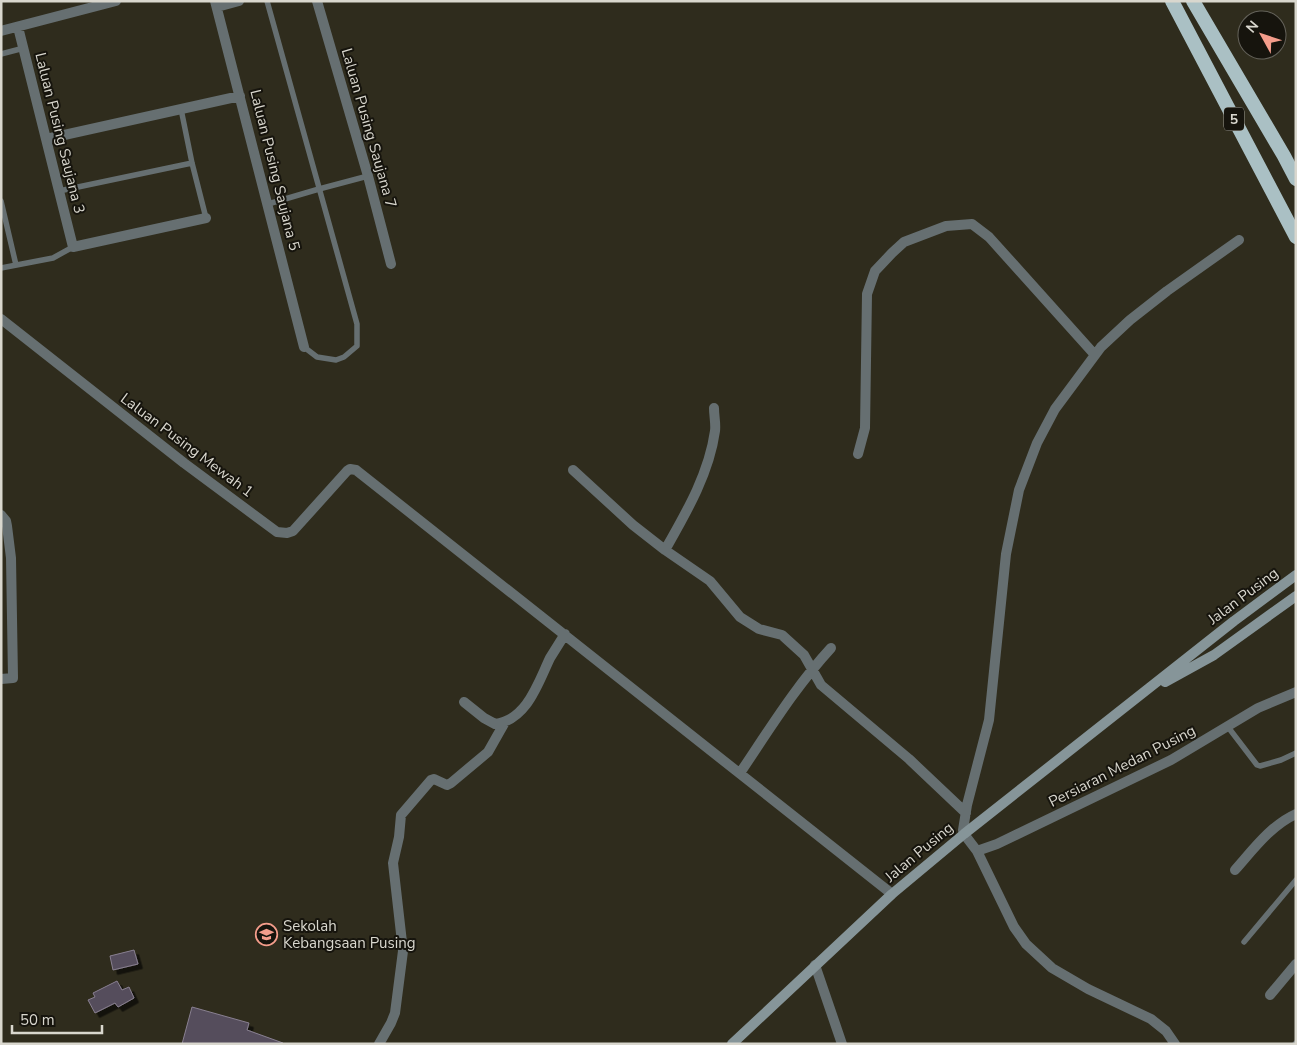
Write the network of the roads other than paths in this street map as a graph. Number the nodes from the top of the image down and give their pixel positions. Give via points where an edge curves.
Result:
1 (116, 1) edge
2 (239, 1) edge
3 (267, 1) edge
4 (317, 1) edge
5 (1172, 1) edge
6 (1193, 1) edge
7 (216, 4) edge
8 (18, 27) junction
9 (1, 31) edge
10 (24, 48) junction
11 (1, 54) edge
12 (240, 96) junction
13 (181, 109) junction
14 (46, 139) junction
15 (1290, 157) edge
16 (192, 163) junction
17 (368, 176) junction
18 (1296, 178) edge
19 (319, 188) junction
20 (59, 191) junction
21 (1, 201) edge
22 (268, 204) junction
23 (206, 218) joint
24 (1296, 237) edge
25 (1239, 240) dead end
26 (72, 247) junction
27 (391, 264) dead end
28 (16, 265) junction
29 (1, 268) edge
30 (1, 319) edge
31 (304, 347) joint
32 (1095, 355) junction
33 (714, 408) dead end
34 (858, 454) dead end
35 (573, 470) dead end
36 (1, 515) edge
37 (665, 550) junction
38 (1296, 575) edge
39 (1296, 596) edge
40 (564, 634) junction
41 (831, 648) dead end
42 (812, 669) junction
43 (1, 679) edge
44 (1296, 692) edge
45 (1138, 697) junction
46 (464, 702) dead end
47 (505, 722) junction
48 (1228, 727) junction
49 (1296, 753) edge
50 (740, 773) junction
51 (966, 813) junction
52 (1296, 814) edge
53 (964, 834) junction
54 (977, 851) junction
55 (1235, 870) dead end
56 (1296, 880) edge
57 (892, 894) junction
58 (1244, 942) dead end
59 (1296, 964) edge
60 (815, 965) junction
61 (1270, 995) dead end
62 (379, 1044) edge
63 (732, 1044) edge
64 (842, 1044) edge
65 (1175, 1044) edge

1 - 8 street
2 - 7 street
3 - 19 lane
4 - 17 street, Laluan Pusing Saujana 7
5 - 24 highway, 5
6 - 15 highway, 5
7 - 12 street, Laluan Pusing Saujana 5
8 - 9 street
8 - 10 street, Laluan Pusing Saujana 3
10 - 11 lane
10 - 14 street, Laluan Pusing Saujana 3
12 - 13 street
12 - 22 street, Laluan Pusing Saujana 5
13 - 14 street
13 - 16 lane
14 - 20 street, Laluan Pusing Saujana 3
15 - 18 highway, 5
16 - 20 lane
16 - 23 lane
17 - 19 lane
17 - 27 street, Laluan Pusing Saujana 7
19 - 22 lane
19 - 31 lane via 356,324 357,346 336,360 317,357
20 - 26 street, Laluan Pusing Saujana 3
21 - 28 lane
22 - 31 street, Laluan Pusing Saujana 5
23 - 26 street
25 - 32 street via 1130,320
26 - 28 lane via 53,258
28 - 29 lane
30 - 40 street, Laluan Pusing Mewah 1 via 277,532 293,530 350,469 356,470
32 - 34 street via 989,238 972,224 946,226 904,242 875,271 868,294 865,428
32 - 51 street via 1055,409 1037,443 1020,490 1006,554 989,720
33 - 37 street via 716,430 709,458 694,497
35 - 37 street
36 - 43 street via 6,521 11,558 13,678
37 - 42 street via 710,581 740,617 759,629 782,635 804,655
38 - 45 main road, Jalan Pusing
39 - 45 main road, Jalan Pusing via 1214,655
40 - 47 street via 531,698
40 - 50 street
41 - 42 street
42 - 50 street
42 - 51 street via 821,685 909,759
44 - 48 street, Persiaran Medan Pusing via 1258,708
45 - 53 main road, Jalan Pusing
46 - 47 street via 495,724
47 - 62 street via 488,752 447,785 431,780 401,815 392,862 403,951 395,1013
48 - 49 lane via 1260,766
48 - 54 street, Persiaran Medan Pusing via 1171,760
50 - 57 street
51 - 53 street
52 - 55 street via 1267,834
53 - 54 street
53 - 57 main road, Jalan Pusing
54 - 65 street via 1014,928 1026,944 1059,973 1151,1019 1166,1031
56 - 58 lane
57 - 60 main road, Jalan Pusing
59 - 61 street
60 - 63 main road, Jalan Pusing
60 - 64 street

